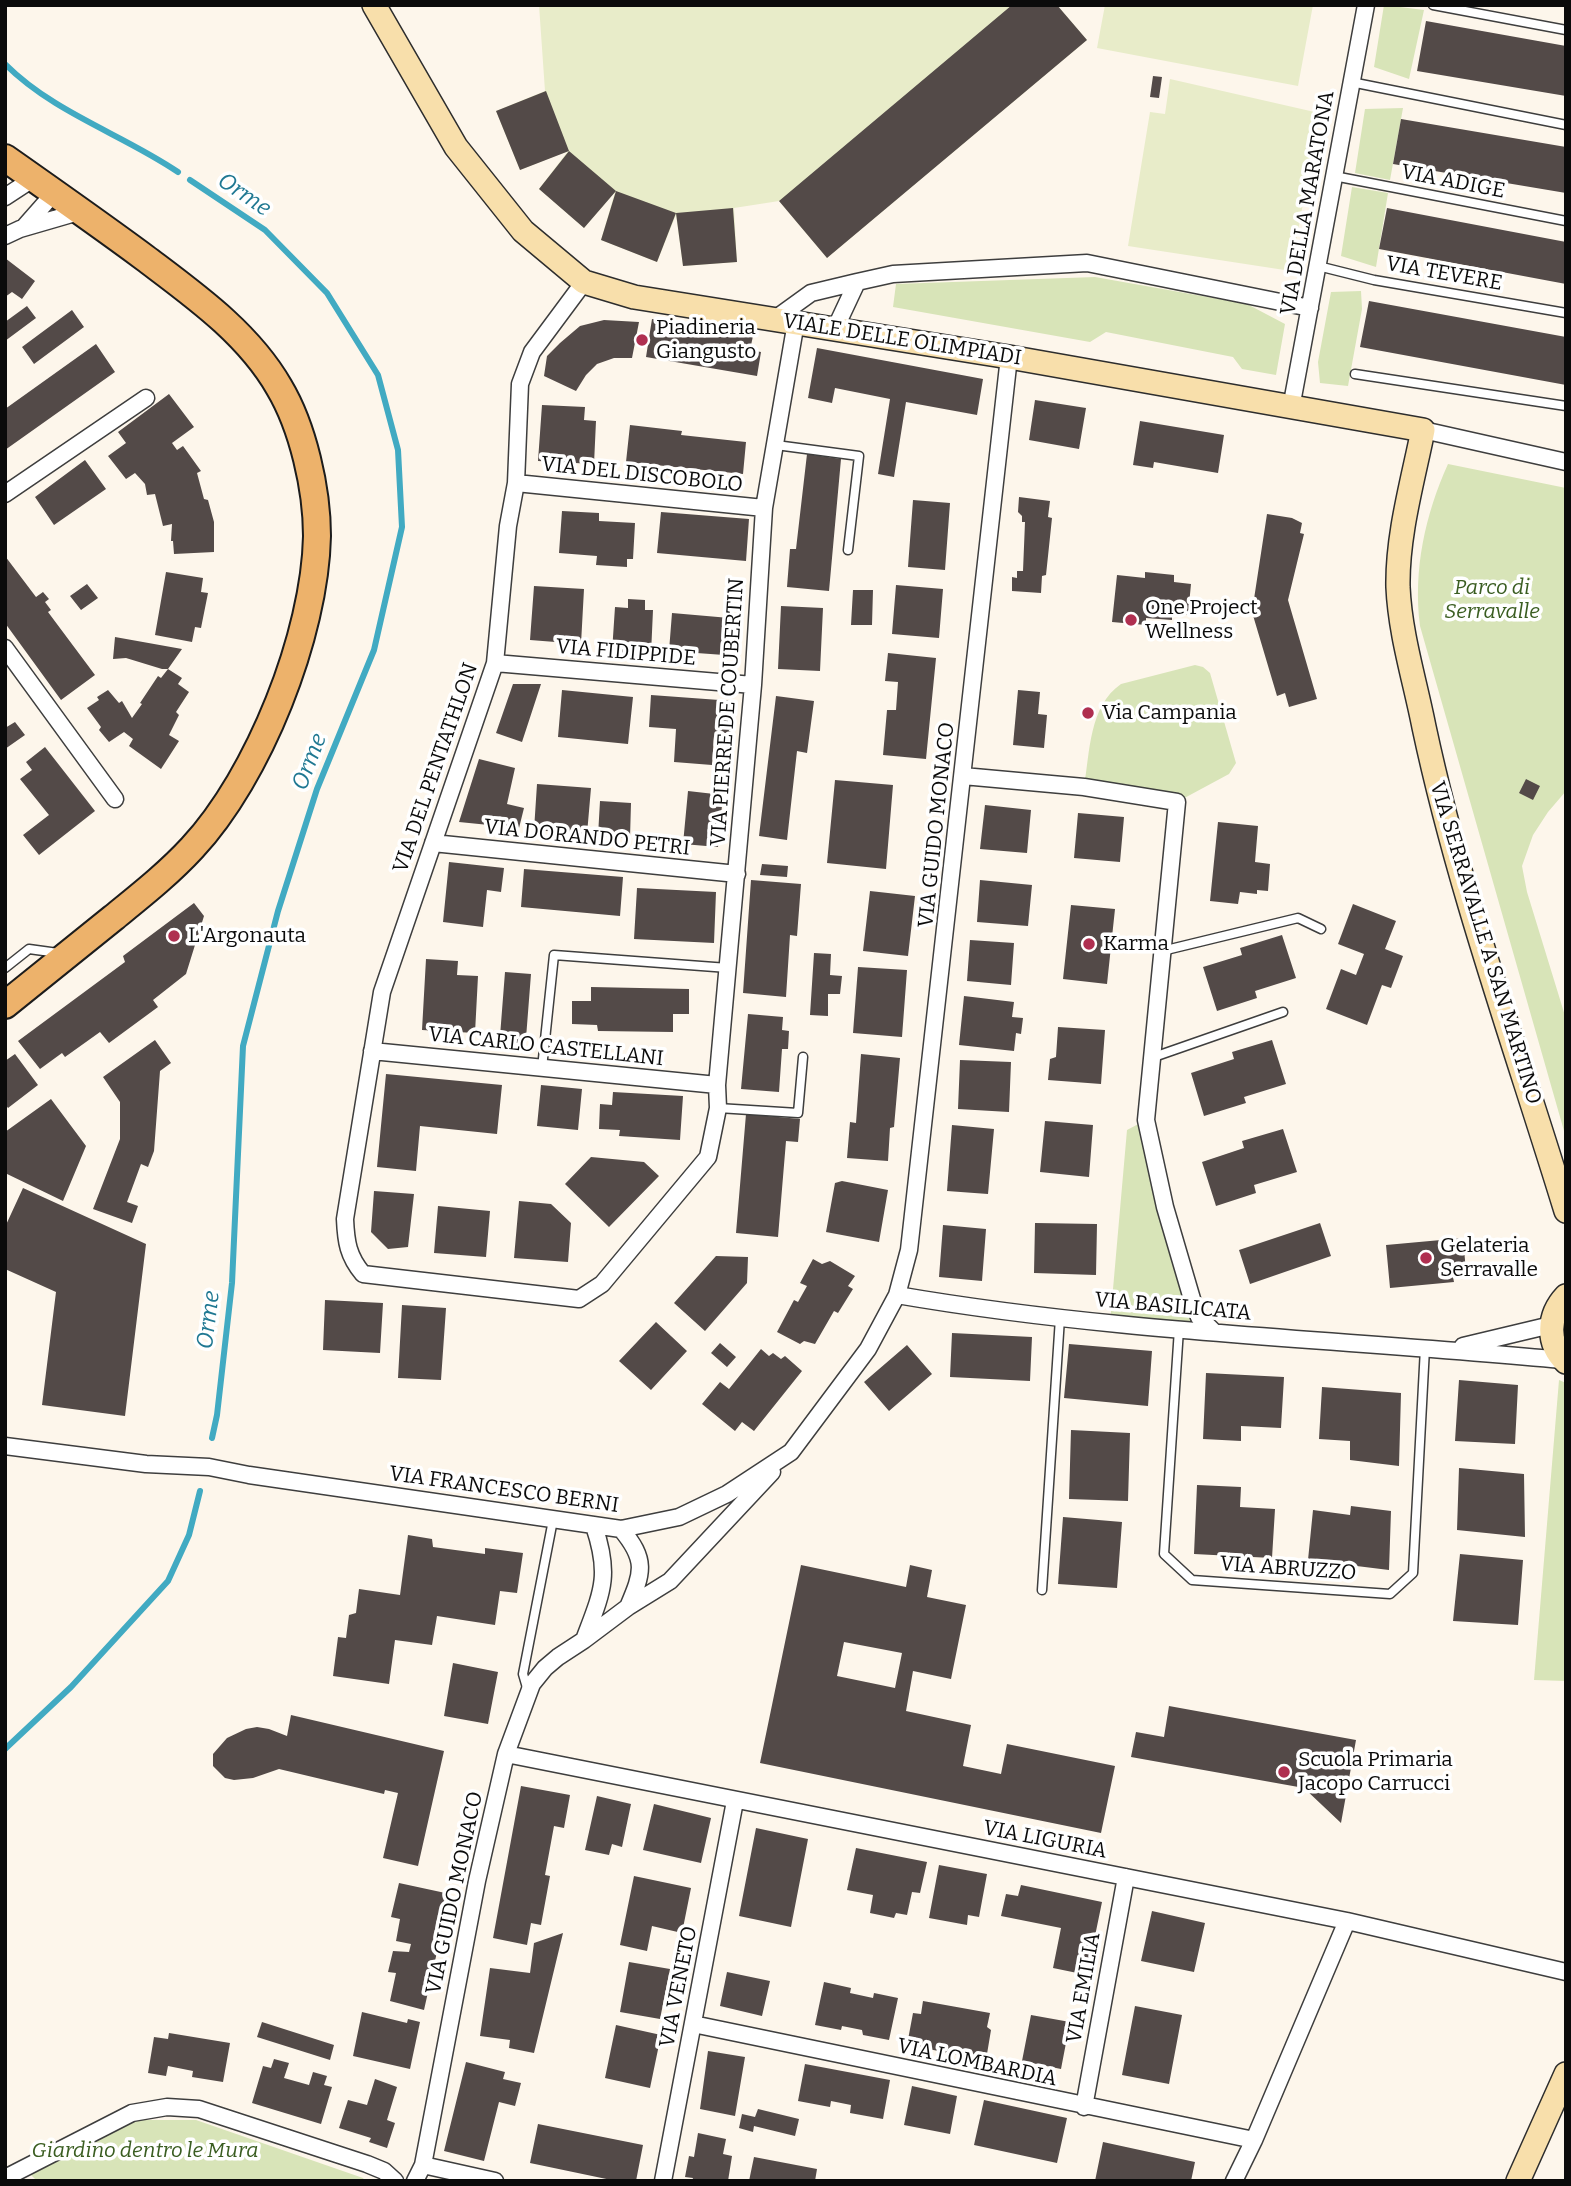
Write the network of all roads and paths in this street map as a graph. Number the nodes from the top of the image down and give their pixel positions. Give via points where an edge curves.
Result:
1 (1366, 5) edge
2 (1433, 5) edge
3 (383, 9) edge
4 (1566, 30) edge
5 (1351, 82) junction
6 (1566, 125) edge
7 (5, 159) edge
8 (1334, 176) junction
9 (44, 185) junction
10 (5, 197) edge
11 (82, 211) junction
12 (1566, 221) edge
13 (23, 228) junction
14 (5, 236) edge
15 (1318, 266) junction
16 (584, 282) junction
17 (857, 282) junction
18 (1310, 308) junction
19 (1566, 313) edge
20 (785, 320) junction
21 (835, 328) junction
22 (1009, 357) junction
23 (1355, 374) dead end
24 (146, 398) dead end
25 (1566, 407) edge
26 (1291, 408) junction
27 (1423, 430) junction
28 (776, 445) junction
29 (1566, 462) edge
30 (516, 483) junction
31 (5, 494) edge
32 (764, 508) junction
33 (848, 550) dead end
34 (5, 648) edge
35 (495, 663) junction
36 (753, 685) junction
37 (963, 776) junction
38 (115, 799) dead end
39 (433, 843) junction
40 (737, 874) junction
41 (1321, 929) dead end
42 (1162, 951) junction
43 (68, 954) junction
44 (5, 968) edge
45 (728, 968) junction
46 (5, 1004) edge
47 (1283, 1012) dead end
48 (372, 1051) junction
49 (803, 1057) dead end
50 (1151, 1058) junction
51 (542, 1068) junction
52 (717, 1085) junction
53 (718, 1108) junction
54 (1566, 1211) edge
55 (363, 1274) joint
56 (1565, 1294) edge
57 (897, 1296) junction
58 (1060, 1318) junction
59 (1551, 1325) junction
60 (1180, 1329) junction
61 (1213, 1331) junction
62 (1425, 1348) junction
63 (1447, 1349) junction
64 (1564, 1361) edge
65 (5, 1446) edge
66 (791, 1452) junction
67 (553, 1520) junction
68 (594, 1526) junction
69 (621, 1529) junction
70 (1041, 1590) dead end
71 (628, 1606) junction
72 (584, 1640) junction
73 (529, 1693) junction
74 (506, 1754) junction
75 (735, 1801) junction
76 (1126, 1877) junction
77 (1346, 1921) junction
78 (1566, 1972) edge
79 (693, 2024) junction
80 (1566, 2074) edge
81 (1084, 2107) junction
82 (1254, 2140) junction
83 (423, 2165) junction
84 (5, 2178) edge
85 (395, 2181) edge
86 (415, 2181) edge
87 (495, 2181) edge
88 (663, 2181) edge
89 (1234, 2181) edge
90 (1518, 2181) edge

1 - 5 street, VIA DELLA MARATONA
2 - 4 lane
3 - 16 street, VIALE DELLE OLIMPIADI via 456,148 523,231
5 - 6 lane
5 - 8 street, VIA DELLA MARATONA
7 - 9 main road
8 - 12 lane, VIA ADIGE
8 - 15 street, VIA DELLA MARATONA
9 - 10 street
9 - 11 main road
9 - 13 street
11 - 13 street
11 - 43 main road via 208,306 246,344 279,387 302,441 317,535 297,654 271,722 237,789 192,848
13 - 14 street
15 - 18 street, VIA DELLA MARATONA
15 - 19 lane, VIA TEVERE
16 - 20 street, VIALE DELLE OLIMPIADI via 634,297
16 - 30 street, VIA DEL PENTATHLON via 532,352 520,384
17 - 18 street via 893,274 1087,263
17 - 20 street via 811,293
17 - 21 street
18 - 26 street, VIA DELLA MARATONA
20 - 21 street, VIALE DELLE OLIMPIADI
20 - 28 street, VIA PIERRE DE COUBERTIN
21 - 22 street, VIALE DELLE OLIMPIADI
22 - 26 street, VIALE DELLE OLIMPIADI
22 - 37 street, VIA GUIDO MONACO
23 - 25 lane
24 - 31 street
26 - 27 street, VIALE DELLE OLIMPIADI
27 - 29 street, VIALE DELLE OLIMPIADI
27 - 54 street, VIA SERRAVALLE A SAN MARTINO via 1402,543 1400,613 1454,852
28 - 32 street, VIA PIERRE DE COUBERTIN
28 - 33 lane via 859,456
30 - 32 street, VIA DEL DISCOBOLO
30 - 35 street, VIA DEL PENTATHLON
32 - 36 street, VIA PIERRE DE COUBERTIN
34 - 38 street
35 - 36 street, VIA FIDIPPIDE
35 - 39 street, VIA DEL PENTATHLON
36 - 40 street, VIA PIERRE DE COUBERTIN
37 - 42 street via 1084,787 1177,802
37 - 57 street, VIA GUIDO MONACO via 909,1250
39 - 40 street, VIA DORANDO PETRI
39 - 48 street, VIA DEL PENTATHLON via 382,992
40 - 45 street, VIA PIERRE DE COUBERTIN
41 - 42 lane via 1298,918
42 - 50 street
43 - 44 lane via 29,949
43 - 46 main road
45 - 51 lane via 554,955
45 - 52 street, VIA PIERRE DE COUBERTIN
47 - 50 lane
48 - 51 street, VIA CARLO CASTELLANI
48 - 55 street, VIA DEL PENTATHLON via 345,1219 346,1244
49 - 53 lane via 798,1113
50 - 61 street via 1146,1120 1165,1207 1192,1300 1199,1317
51 - 52 street, VIA CARLO CASTELLANI
52 - 53 street, VIA PIERRE DE COUBERTIN
53 - 55 street, VIA PIERRE DE COUBERTIN via 708,1157 602,1284 579,1298
56 - 59 street
57 - 58 street, VIA BASILICATA
57 - 66 street, VIA FRANCESCO BERNI via 868,1349
58 - 60 street, VIA BASILICATA
58 - 70 lane
59 - 63 street, VIA BASILICATA
59 - 64 street
60 - 61 street, VIA BASILICATA
60 - 62 lane, VIA ABRUZZO via 1164,1554 1192,1580 1390,1594 1413,1573
61 - 62 street, VIA BASILICATA
62 - 63 street, VIA BASILICATA
63 - 64 street, VIA BASILICATA
65 - 67 street, VIA FRANCESCO BERNI via 209,1467
66 - 69 street, VIA FRANCESCO BERNI via 727,1494 678,1517
66 - 71 street, VIA GUIDO MONACO via 670,1581
67 - 68 street, VIA FRANCESCO BERNI
67 - 73 lane via 523,1674
68 - 69 street, VIA FRANCESCO BERNI
68 - 72 street via 604,1581
69 - 71 street via 639,1560 640,1578
71 - 72 street, VIA GUIDO MONACO
72 - 73 street, VIA GUIDO MONACO via 545,1668
73 - 74 street, VIA GUIDO MONACO
74 - 75 street, VIA LIGURIA
74 - 83 street, VIA GUIDO MONACO
75 - 76 street, VIA LIGURIA
75 - 79 street, VIA VENETO
76 - 77 street, VIA LIGURIA
76 - 81 street, VIA EMILIA
77 - 78 street, VIA LIGURIA
77 - 82 street
79 - 81 street, VIA LOMBARDIA
79 - 88 street, VIA VENETO
80 - 90 street
81 - 82 street, VIA LOMBARDIA
82 - 89 street
83 - 86 street, VIA GUIDO MONACO
83 - 87 street
84 - 85 street via 132,2113 167,2107 199,2109 367,2164

